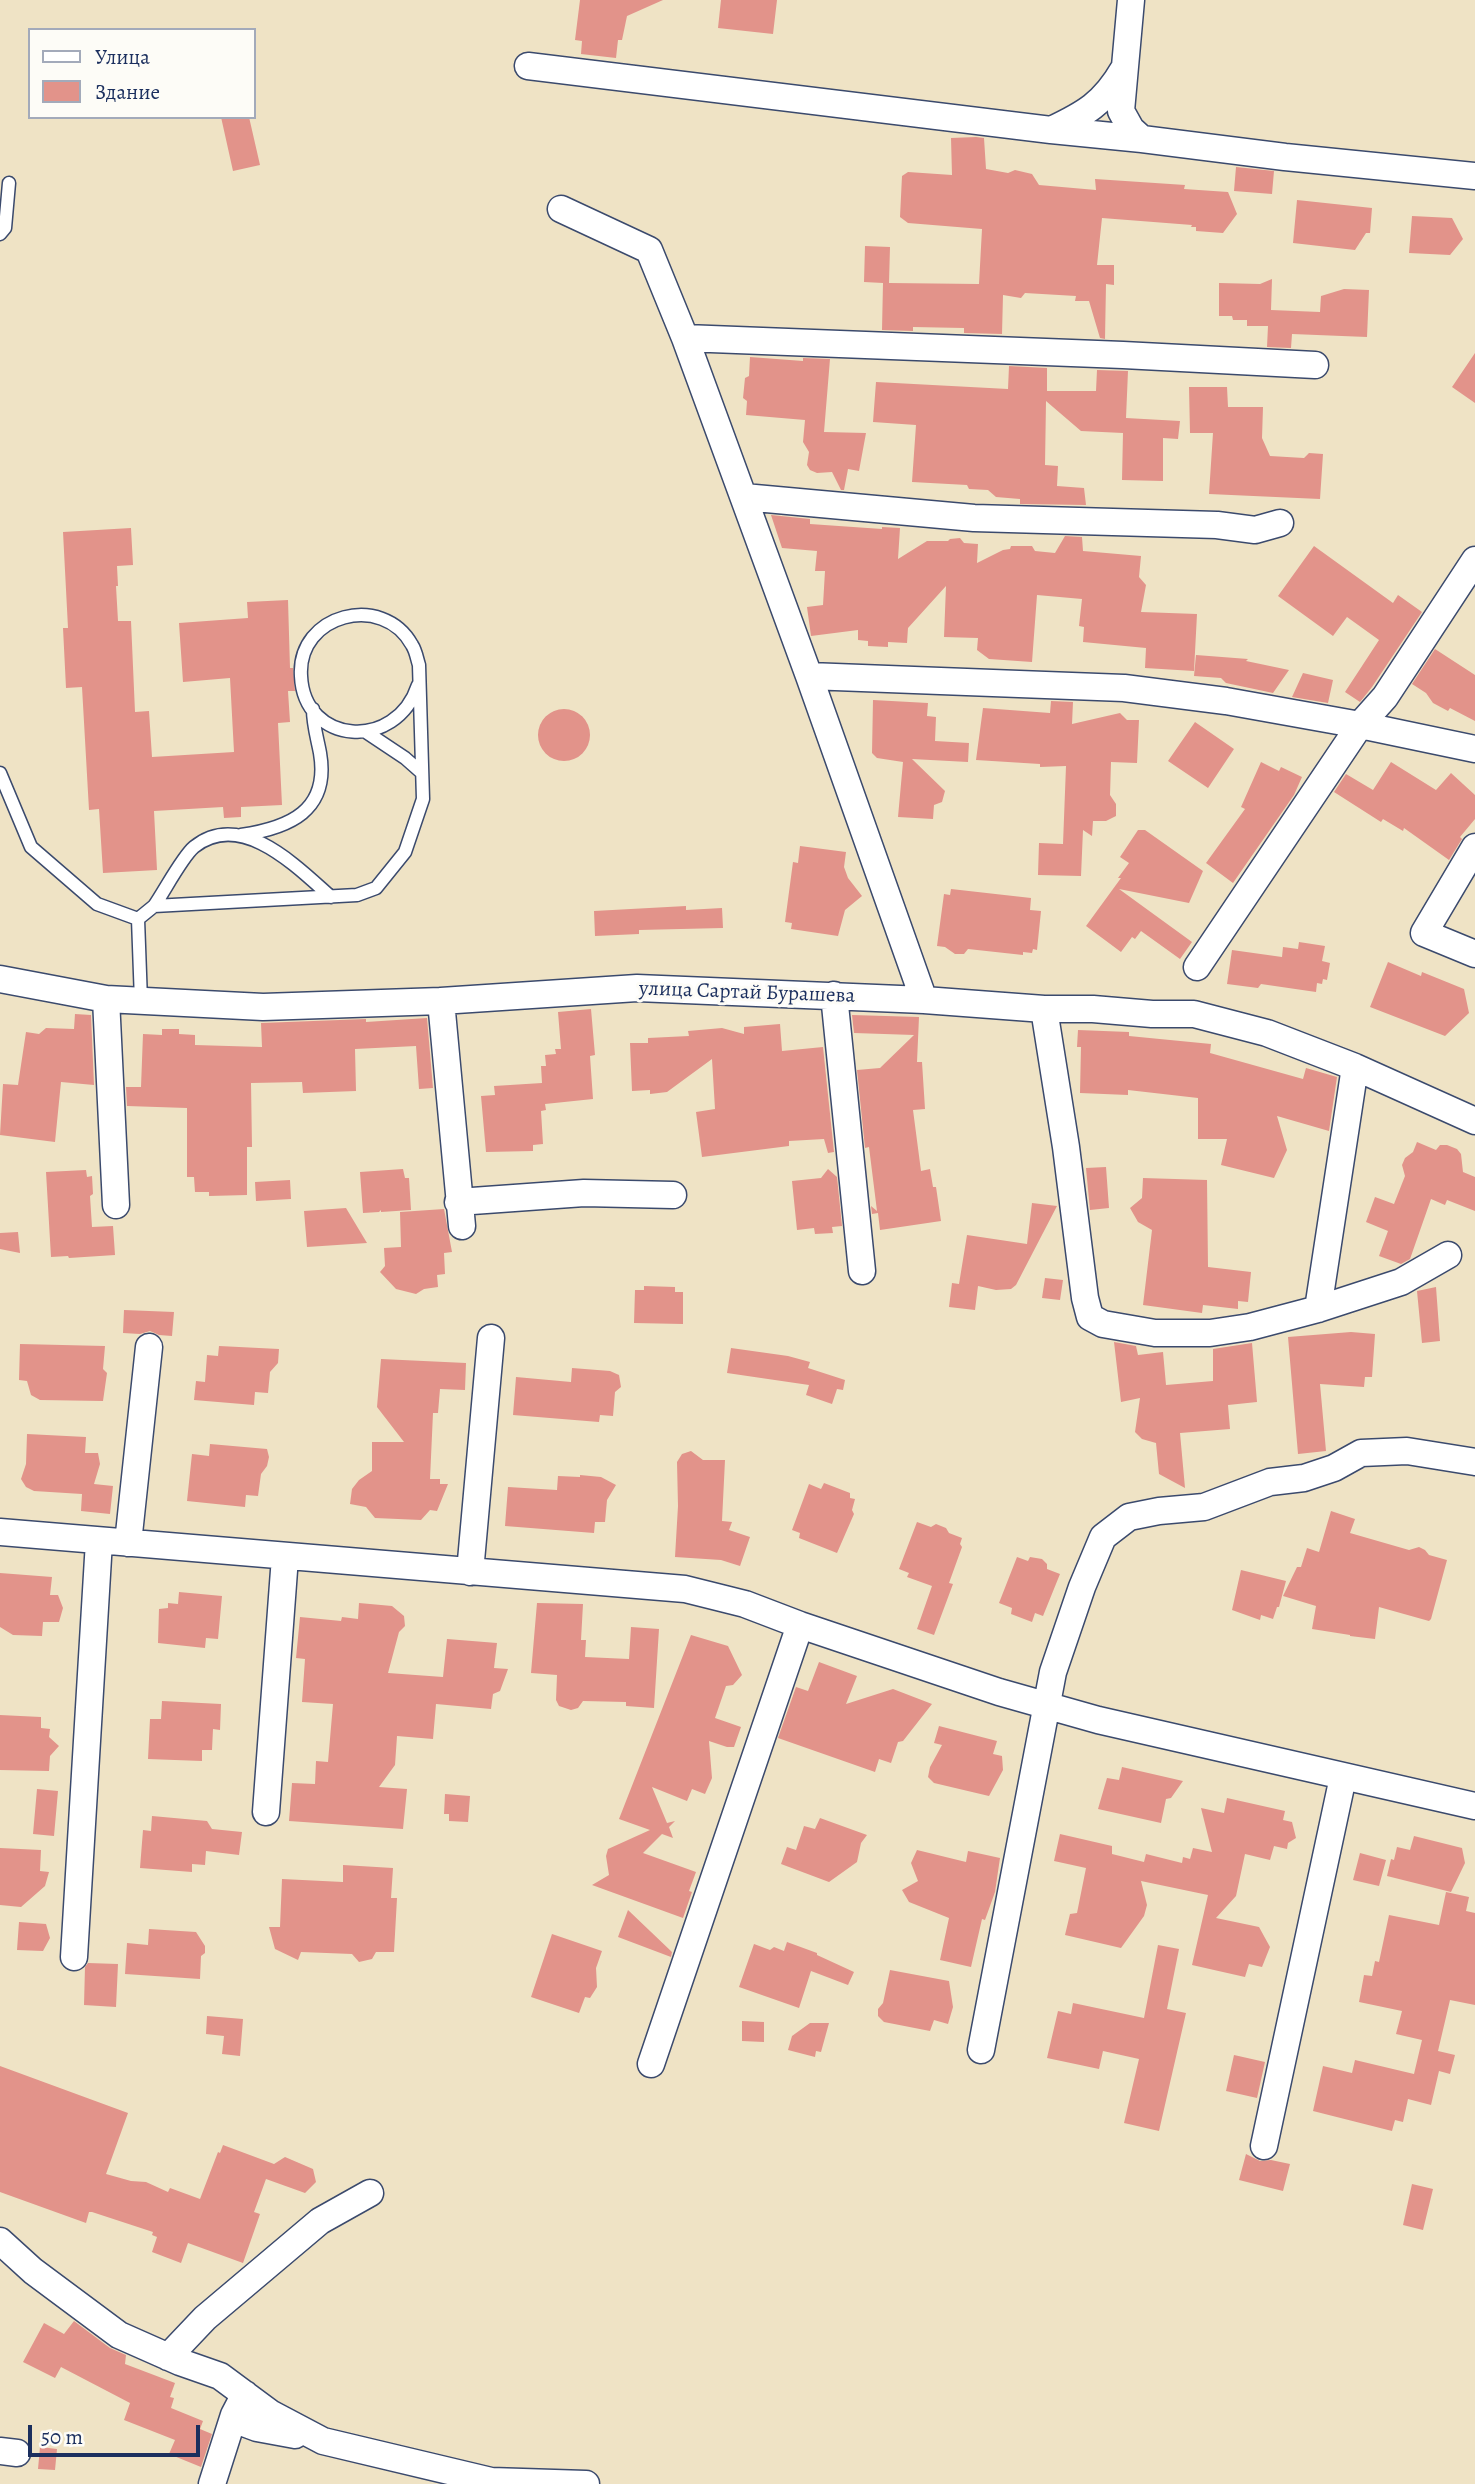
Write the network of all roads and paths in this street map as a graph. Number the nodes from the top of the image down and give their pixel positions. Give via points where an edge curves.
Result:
1 (1131, 0) edge
2 (528, 66) dead end
3 (1124, 68) junction
4 (1051, 130) junction
5 (1142, 139) junction
6 (1475, 176) edge
7 (9, 183) dead end
8 (561, 209) dead end
9 (0, 234) edge
10 (685, 338) junction
11 (1315, 365) dead end
12 (744, 497) junction
13 (1280, 523) dead end
14 (1475, 560) edge
15 (809, 676) junction
16 (418, 685) junction
17 (313, 709) junction
18 (1360, 725) junction
19 (366, 732) junction
20 (1475, 749) edge
21 (0, 773) edge
22 (422, 773) junction
23 (240, 835) junction
24 (1475, 847) edge
25 (331, 897) junction
26 (154, 906) junction
27 (138, 919) junction
28 (1475, 954) edge
29 (1197, 967) dead end
30 (0, 979) edge
31 (835, 995) junction
32 (106, 999) junction
33 (924, 1000) junction
34 (141, 1001) junction
35 (441, 1001) junction
36 (1044, 1009) junction
37 (1355, 1067) junction
38 (1475, 1121) edge
39 (673, 1195) dead end
40 (116, 1205) dead end
41 (1448, 1255) dead end
42 (862, 1271) dead end
43 (1318, 1309) junction
44 (491, 1338) dead end
45 (149, 1347) dead end
46 (1475, 1462) edge
47 (0, 1532) edge
48 (99, 1541) junction
49 (128, 1543) junction
50 (285, 1557) junction
51 (470, 1572) junction
52 (800, 1625) junction
53 (1048, 1707) junction
54 (1343, 1777) junction
55 (1475, 1806) edge
56 (266, 1812) dead end
57 (74, 1957) dead end
58 (981, 2050) dead end
59 (651, 2064) dead end
60 (1264, 2146) dead end
61 (370, 2193) dead end
62 (0, 2241) edge
63 (168, 2357) junction
64 (245, 2394) junction
65 (233, 2419) junction
66 (321, 2440) junction
67 (212, 2484) edge
68 (586, 2484) edge

1 - 3 street
2 - 4 street
3 - 4 street via 1099,102
3 - 5 street via 1121,111
4 - 5 street
5 - 6 street
7 - 9 lane via 5,228
8 - 10 street via 649,250
10 - 11 street
10 - 12 street
12 - 13 street via 974,518 1255,530
12 - 15 street
14 - 18 street via 1385,697
15 - 18 street via 1124,688
15 - 33 street
16 - 17 lane via 419,665 401,629 365,613 345,615 326,624 303,656 301,676
16 - 19 lane via 413,700 394,722
16 - 22 lane
17 - 19 lane via 336,727
17 - 23 lane via 320,754 320,783 314,802 293,820
18 - 20 street
18 - 29 street
19 - 22 lane
21 - 27 lane via 31,847 97,904
22 - 25 lane via 424,799 405,852 376,888
23 - 25 lane via 297,867
23 - 26 lane via 213,836 193,848
24 - 28 street via 1424,933
25 - 26 lane
26 - 27 lane
27 - 34 lane
30 - 32 street, улица Сартай Бурашева
31 - 33 street, улица Сартай Бурашева
31 - 35 street, улица Сартай Бурашева via 637,988
31 - 42 street
32 - 34 street, улица Сартай Бурашева
32 - 40 street
33 - 36 street, улица Сартай Бурашева
34 - 35 street, улица Сартай Бурашева via 263,1007
35 - 39 street via 460,1214 584,1193
36 - 37 street, улица Сартай Бурашева via 1194,1014 1267,1033
36 - 43 street via 1090,1317 1103,1324 1155,1333 1210,1333
37 - 38 street, улица Сартай Бурашева
37 - 43 street
41 - 43 street via 1401,1282
44 - 51 street
45 - 49 street
46 - 53 street via 1407,1451 1360,1452 1334,1468 1270,1482 1204,1507 1129,1517 1103,1537 1053,1672
47 - 48 street
48 - 49 street
48 - 57 street
49 - 50 street
50 - 51 street
50 - 56 street
51 - 52 street via 685,1589 745,1604
52 - 53 street
52 - 59 street
53 - 54 street
53 - 58 street
54 - 55 street
54 - 60 street
61 - 63 street via 320,2221 205,2318
62 - 63 street via 119,2335
63 - 64 street via 220,2376
64 - 65 street
64 - 66 street
65 - 66 street
65 - 67 street
66 - 68 street via 491,2481

